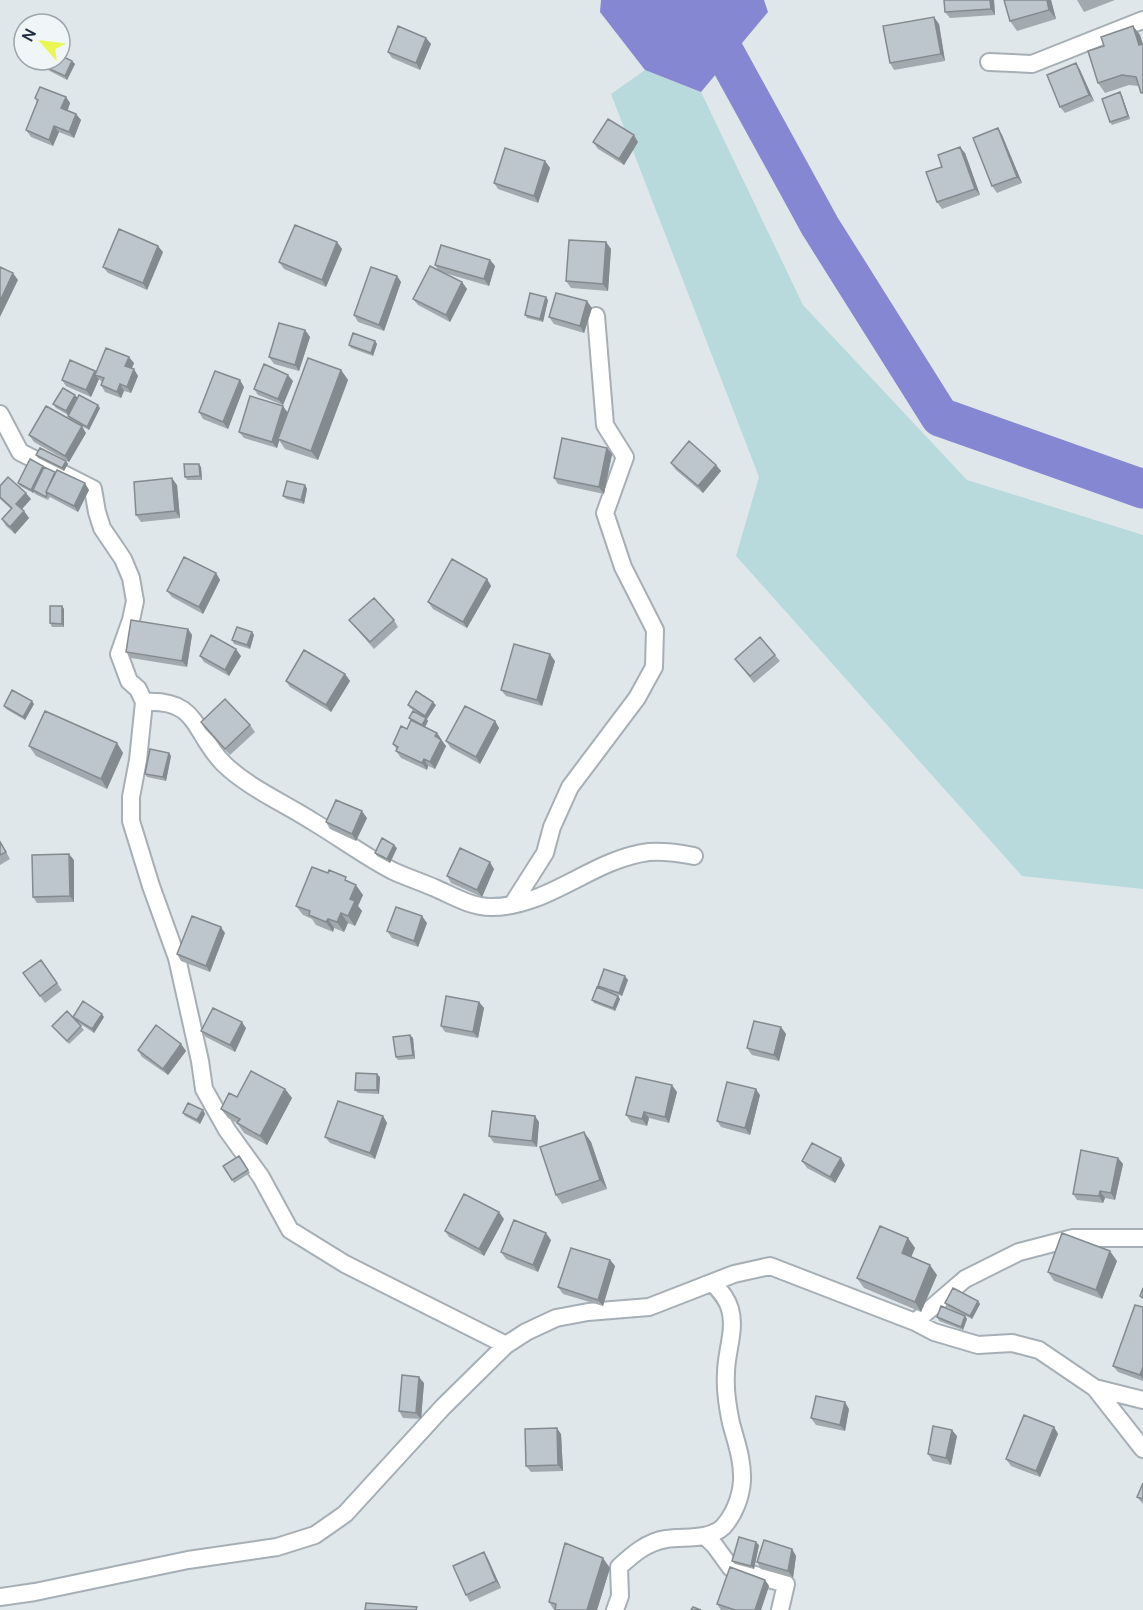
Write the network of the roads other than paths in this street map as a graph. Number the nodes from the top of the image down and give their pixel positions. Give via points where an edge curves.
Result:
1 (1143, 20) edge
2 (988, 62) dead end
3 (596, 316) dead end
4 (0, 414) edge
5 (144, 702) junction
6 (694, 856) dead end
7 (512, 905) junction
8 (1143, 1238) edge
9 (713, 1283) junction
10 (915, 1322) junction
11 (506, 1345) junction
12 (1095, 1388) junction
13 (1143, 1400) edge
14 (1143, 1449) edge
15 (705, 1536) junction
16 (0, 1597) edge
17 (615, 1610) edge
18 (780, 1610) edge

1 - 2 street via 1032,64
3 - 7 street via 605,425 625,457 605,513 623,567 655,630 654,667 637,698 570,787 545,853
4 - 5 street via 20,452 93,489 102,528 131,578 135,601 119,654 129,681
5 - 7 street via 162,701 181,707 210,749 241,778 393,871 466,903
5 - 11 street via 131,821 177,958 204,1089 227,1130 261,1177 290,1230 345,1264
6 - 7 street via 649,852 623,858 543,897
8 - 10 street via 1072,1238 1019,1252 965,1279
9 - 10 street via 770,1266
9 - 11 street via 649,1307 588,1311 556,1318
9 - 15 street via 730,1309 726,1374 730,1422 738,1443 742,1483 731,1517 721,1529
10 - 12 street via 978,1345 1012,1343 1039,1350
11 - 16 street via 345,1514 315,1535 277,1547 188,1560
12 - 13 street
12 - 14 street
15 - 17 street via 664,1539 637,1551 619,1567 620,1596
15 - 18 street via 731,1568 786,1584

